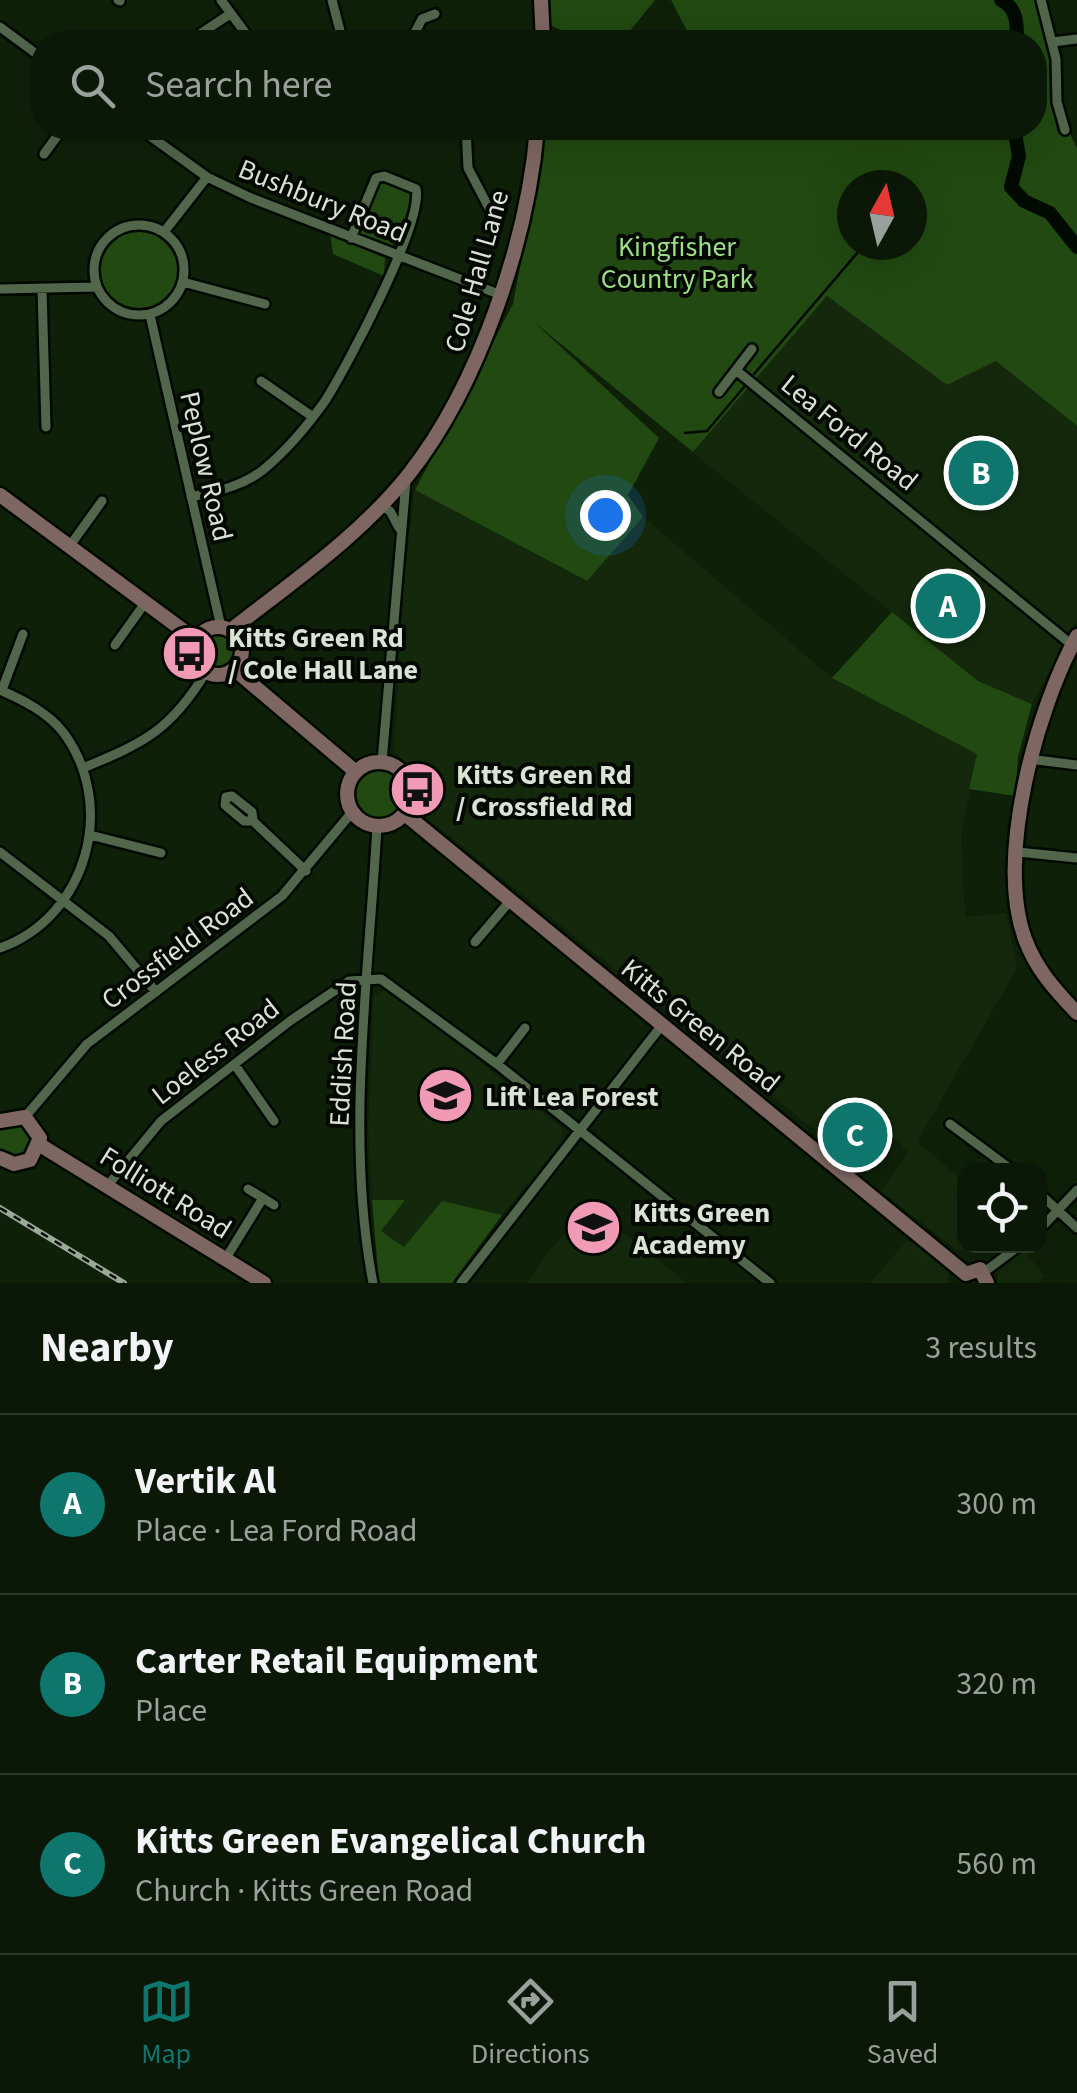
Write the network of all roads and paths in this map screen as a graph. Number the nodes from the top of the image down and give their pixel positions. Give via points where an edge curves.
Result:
1 (221, 0) edge
2 (332, 0) edge
3 (542, 0) edge
4 (1041, 0) edge
5 (230, 14) junction
6 (435, 14) dead end
7 (0, 28) edge
8 (206, 30) edge
9 (243, 30) edge
10 (339, 30) edge
11 (416, 30) edge
12 (543, 30) edge
13 (1077, 39) edge
14 (1052, 42) junction
15 (30, 49) edge
16 (1065, 130) dead end
17 (54, 140) edge
18 (155, 140) edge
19 (467, 140) edge
20 (535, 140) edge
21 (44, 154) dead end
22 (206, 177) junction
23 (488, 208) dead end
24 (164, 232) junction
25 (352, 238) junction
26 (397, 254) junction
27 (183, 282) junction
28 (96, 287) junction
29 (0, 290) edge
30 (42, 290) junction
31 (501, 294) junction
32 (264, 304) dead end
33 (150, 314) junction
34 (752, 348) dead end
35 (737, 370) junction
36 (261, 380) dead end
37 (719, 392) dead end
38 (313, 417) junction
39 (46, 427) dead end
40 (407, 477) junction
41 (0, 494) edge
42 (191, 497) junction
43 (102, 501) dead end
44 (380, 506) junction
45 (400, 530) junction
46 (69, 547) junction
47 (145, 603) junction
48 (226, 628) junction
49 (23, 634) dead end
50 (196, 640) junction
51 (1074, 640) edge
52 (114, 645) dead end
53 (234, 669) junction
54 (206, 672) junction
55 (1, 690) edge
56 (1029, 759) junction
57 (382, 762) junction
58 (1077, 765) edge
59 (83, 768) junction
60 (356, 772) junction
61 (352, 811) junction
62 (405, 814) junction
63 (253, 821) dead end
64 (377, 826) junction
65 (90, 835) junction
66 (0, 852) edge
67 (1018, 852) junction
68 (161, 853) dead end
69 (1077, 858) edge
70 (306, 870) junction
71 (63, 900) junction
72 (510, 902) junction
73 (476, 942) dead end
74 (0, 948) edge
75 (368, 979) junction
76 (156, 992) junction
77 (1077, 1013) edge
78 (662, 1026) junction
79 (525, 1028) dead end
80 (497, 1064) junction
81 (235, 1065) junction
82 (25, 1117) junction
83 (0, 1121) edge
84 (274, 1121) dead end
85 (950, 1124) dead end
86 (582, 1132) junction
87 (972, 1139) junction
88 (40, 1145) junction
89 (965, 1148) dead end
90 (1003, 1163) edge
91 (2, 1164) edge
92 (108, 1185) junction
93 (248, 1189) dead end
94 (1077, 1190) edge
95 (262, 1198) junction
96 (1047, 1201) edge
97 (274, 1205) dead end
98 (1058, 1213) junction
99 (1047, 1223) edge
100 (1077, 1228) edge
101 (1011, 1253) edge
102 (226, 1258) junction
103 (966, 1278) edge
104 (986, 1278) edge
105 (264, 1283) edge
106 (372, 1283) edge
107 (461, 1283) edge
108 (770, 1283) edge

1 - 5 street
2 - 10 street
3 - 12 street
4 - 14 street
5 - 8 street
5 - 9 street
6 - 11 street via 422,18
7 - 15 street
13 - 14 street
14 - 16 street
17 - 21 street
18 - 22 street, Bushbury Road
19 - 23 street via 468,168 488,193
20 - 31 street, Cole Hall Lane
22 - 24 street
22 - 25 street, Bushbury Road
24 - 27 street via 184,260
24 - 28 street via 128,226 106,238 94,260
25 - 26 street, Bushbury Road
25 - 26 street via 374,182 384,176 418,192
26 - 31 street, Bushbury Road
26 - 38 street via 355,351
27 - 32 street
27 - 33 street via 171,303
28 - 30 street
28 - 33 street via 124,314
29 - 30 street
30 - 39 street
31 - 40 street, Cole Hall Lane via 482,354
33 - 42 street, Peplow Road
34 - 35 street
35 - 37 street
35 - 51 street, Lea Ford Road
36 - 38 street
38 - 42 street via 262,470 237,486
40 - 44 street, Cole Hall Lane
40 - 45 street
41 - 46 street
42 - 48 street, Peplow Road
43 - 46 street
44 - 45 street
44 - 48 street, Cole Hall Lane
45 - 57 street
46 - 47 street
47 - 50 street
47 - 52 street
48 - 50 street via 206,630
48 - 53 street via 242,651
49 - 55 street
50 - 54 street via 195,658
51 - 56 street, Lea Ford Road
53 - 54 street
53 - 60 street
54 - 59 street via 186,705 145,743
55 - 59 street via 62,730
56 - 58 street
56 - 67 street, Lea Ford Road
57 - 60 street
57 - 62 street via 409,780
59 - 65 street
60 - 61 street via 348,789
61 - 64 street
61 - 70 street, Crossfield Road
62 - 64 street
62 - 72 street, Kitts Green Road
63 - 70 street
64 - 75 street, Eddish Road
65 - 68 street
65 - 71 street via 77,882
66 - 71 street
67 - 69 street
67 - 77 street, Lea Ford Road via 1023,934 1044,976
70 - 76 street, Crossfield Road via 249,924
71 - 74 street via 28,934
71 - 76 street via 109,936
72 - 73 street
72 - 78 street, Kitts Green Road
75 - 80 street via 391,982
75 - 81 street, Loeless Road via 349,981
75 - 106 street, Eddish Road via 360,1152
76 - 82 street, Crossfield Road via 87,1044
78 - 86 street
78 - 103 street, Kitts Green Road
79 - 80 street
80 - 86 street
81 - 84 street
81 - 92 street, Loeless Road via 161,1121
82 - 83 street
82 - 88 street via 38,1129
85 - 87 street
86 - 107 street
86 - 108 street
87 - 89 street
87 - 90 street
88 - 91 street via 30,1160
88 - 92 street, Folliott Road
92 - 102 street, Folliott Road
93 - 95 street
94 - 98 street
95 - 97 street
95 - 102 street
96 - 98 street
98 - 99 street
98 - 100 street
101 - 104 street
102 - 105 street, Folliott Road
103 - 104 street via 975,1268

